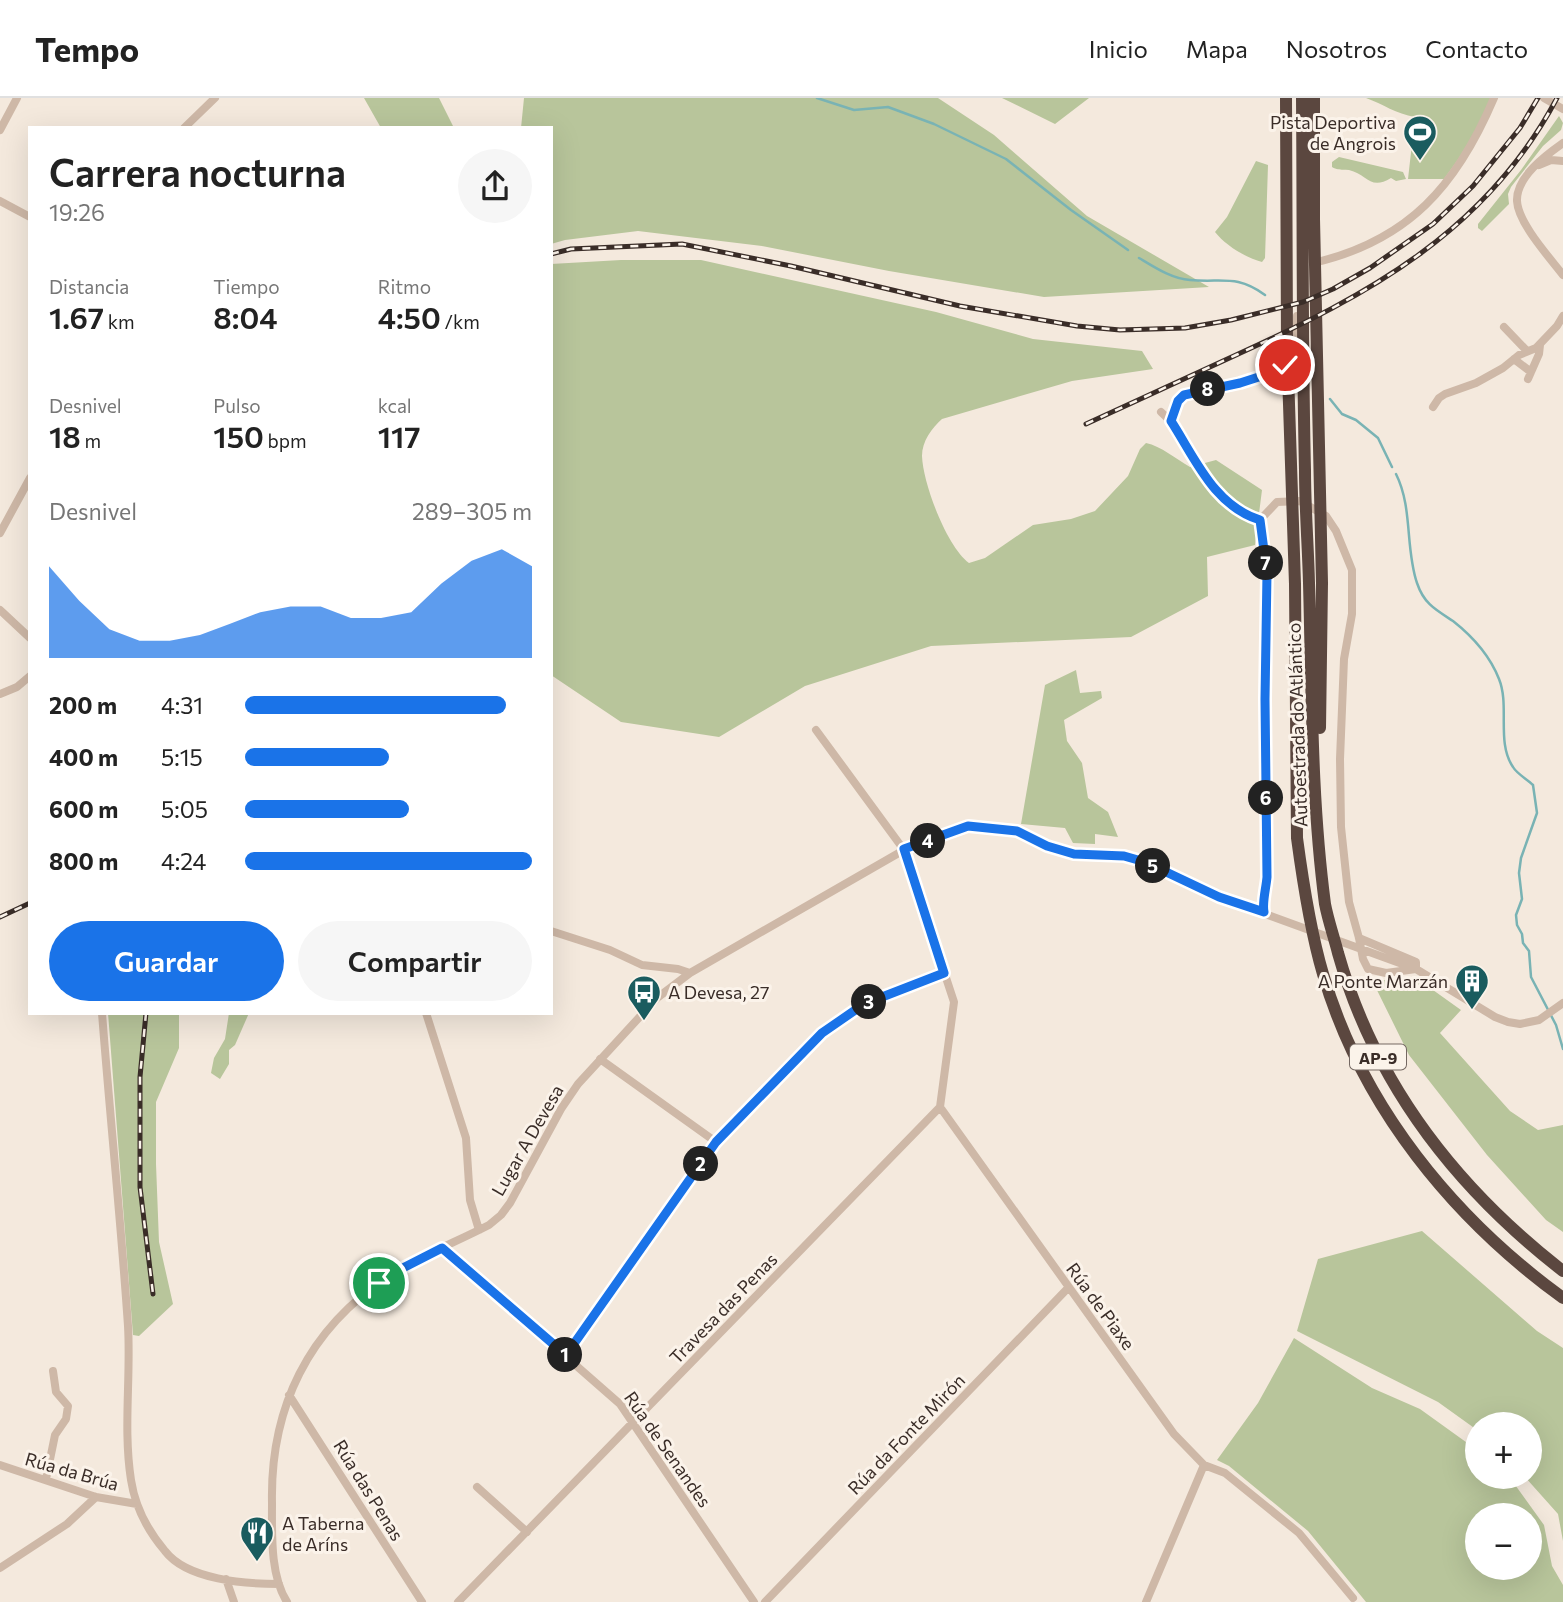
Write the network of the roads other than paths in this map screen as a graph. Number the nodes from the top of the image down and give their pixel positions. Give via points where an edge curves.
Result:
1 (17, 98) edge
2 (215, 98) edge
3 (1286, 98) edge
4 (1302, 98) edge
5 (1314, 98) edge
6 (1494, 98) edge
7 (1544, 98) edge
8 (1562, 109) edge
9 (186, 126) edge
10 (0, 130) edge
11 (1563, 143) edge
12 (1563, 156) edge
13 (1533, 168) junction
14 (0, 201) edge
15 (28, 216) edge
16 (1563, 275) edge
17 (1563, 316) edge
18 (1504, 327) dead end
19 (1540, 345) junction
20 (1527, 351) junction
21 (1514, 359) junction
22 (1433, 407) dead end
23 (1161, 412) dead end
24 (1171, 421) junction
25 (28, 482) edge
26 (1260, 520) junction
27 (0, 533) edge
28 (1315, 583) junction
29 (0, 610) edge
30 (28, 636) edge
31 (28, 678) edge
32 (0, 694) edge
33 (816, 730) dead end
34 (904, 849) junction
35 (1266, 913) junction
36 (553, 932) edge
37 (1359, 938) junction
38 (1416, 969) junction
39 (690, 973) junction
40 (944, 973) junction
41 (1561, 1005) edge
42 (102, 1015) edge
43 (427, 1015) edge
44 (600, 1059) junction
45 (940, 1107) junction
46 (716, 1142) junction
47 (479, 1230) junction
48 (442, 1248) junction
49 (1563, 1271) edge
50 (1068, 1287) junction
51 (1563, 1298) edge
52 (566, 1355) junction
53 (53, 1371) dead end
54 (289, 1395) junction
55 (634, 1423) junction
56 (0, 1465) edge
57 (1204, 1465) junction
58 (46, 1479) junction
59 (477, 1487) dead end
60 (96, 1497) junction
61 (137, 1504) junction
62 (527, 1532) junction
63 (0, 1568) edge
64 (226, 1579) junction
65 (279, 1584) junction
66 (1353, 1598) dead end
67 (234, 1602) edge
68 (287, 1602) edge
69 (422, 1602) edge
70 (458, 1602) edge
71 (754, 1602) edge
72 (765, 1602) edge
73 (1146, 1602) edge

1 - 10 street
2 - 9 street
3 - 51 highway, Autoestrada do Atlántico / AP-9 via 1297,838 1323,974 1357,1060 1416,1157 1495,1242
4 - 28 highway, Autoestrada do Atlántico / AP-9 via 1303,379
5 - 28 highway
6 - 24 street via 1448,182 1419,213 1402,227 1357,248 1298,267 1294,360 1240,383 1184,395
7 - 8 street
11 - 13 street
12 - 13 street
13 - 16 street via 1517,199 1519,209 1534,239
14 - 15 street
17 - 19 street
18 - 20 street
19 - 20 street
19 - 21 street via 1529,375
20 - 21 street
21 - 22 street via 1476,383 1438,398
23 - 24 street
24 - 26 street via 1210,485 1246,516
25 - 27 street
26 - 35 street via 1267,573 1267,877 1262,905
26 - 37 street via 1277,502 1300,501 1326,516 1352,570 1340,803 1349,902
28 - 49 highway, Autoestrada do Atlántico / AP-9 via 1314,781 1326,907 1346,980 1373,1047 1433,1144 1477,1195
29 - 30 street
31 - 32 street
33 - 34 street
34 - 35 street, Lugar A Devesa via 968,826 1017,831 1074,854 1124,856 1145,862 1219,897
34 - 39 street, Lugar A Devesa
34 - 40 street
35 - 38 street, Lugar A Devesa
36 - 39 street via 642,965
37 - 38 street via 1416,962
37 - 38 street via 1368,969 1386,973
38 - 41 street via 1494,1017 1517,1024 1539,1020
39 - 44 street, Lugar A Devesa via 657,998
40 - 45 street via 954,1002
40 - 46 street via 864,1004 822,1033
42 - 61 street via 128,1329 128,1443
43 - 47 street via 466,1138 470,1200
44 - 46 street
44 - 47 street, Lugar A Devesa via 567,1100 505,1210
45 - 50 street, Rúa de Piaxe
45 - 55 street, Travesa das Penas
46 - 52 street
47 - 48 street, Lugar A Devesa
48 - 52 street, Rúa de Senandes
48 - 54 street, Lugar A Devesa via 388,1277 337,1321 316,1345
50 - 57 street, Rúa de Piaxe via 1174,1434
50 - 72 street, Rúa da Fonte Mirón
52 - 55 street, Rúa de Senandes via 620,1404
53 - 58 street via 56,1392 68,1412 55,1435
54 - 65 street, Lugar A Devesa via 278,1425 271,1493
54 - 69 street, Rúa das Penas
55 - 62 street, Travesa das Penas
55 - 71 street, Rúa de Senandes
56 - 58 street, Rúa da Brúa
57 - 66 street, Rúa de Piaxe via 1225,1473 1299,1533
57 - 73 street
58 - 60 street, Rúa da Brúa
59 - 62 street
60 - 61 street, Rúa da Brúa
60 - 63 street via 67,1524
61 - 64 street via 166,1554 206,1575
62 - 70 street, Travesa das Penas
64 - 65 street
64 - 67 street
65 - 68 street, Lugar A Devesa

